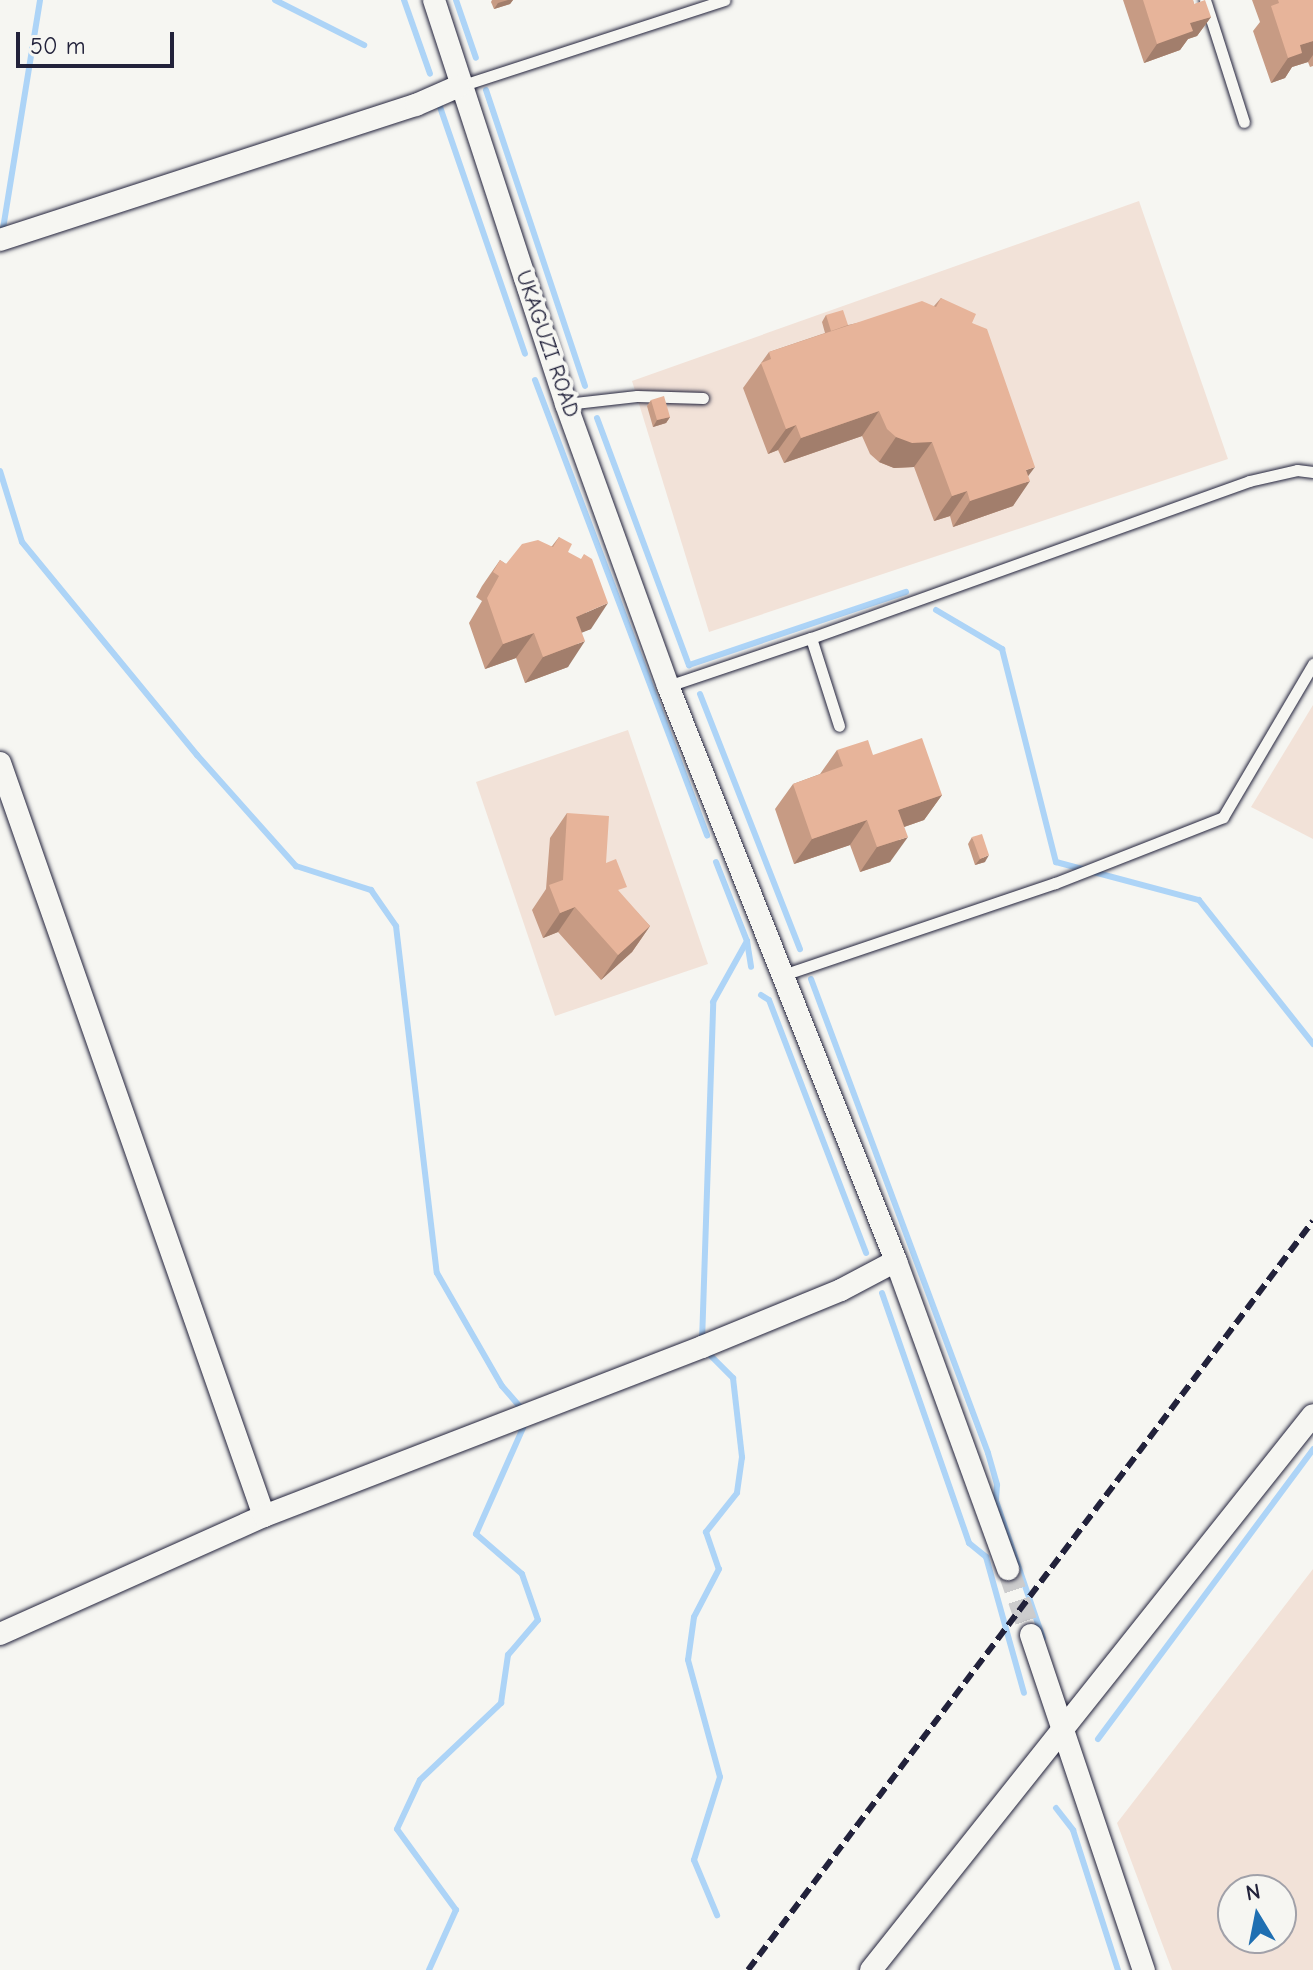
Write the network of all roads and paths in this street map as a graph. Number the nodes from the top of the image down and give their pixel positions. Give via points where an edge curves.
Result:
1 (434, 0) edge
2 (724, 0) edge
3 (1205, 0) edge
4 (459, 86) junction
5 (1244, 122) dead end
6 (0, 240) edge
7 (703, 398) dead end
8 (566, 404) junction
9 (1313, 472) edge
10 (811, 638) junction
11 (1313, 664) edge
12 (668, 686) junction
13 (839, 726) dead end
14 (0, 763) edge
15 (783, 975) junction
16 (896, 1261) junction
17 (1313, 1415) edge
18 (264, 1516) junction
19 (1008, 1569) tunnel mouth
20 (0, 1634) edge
21 (1031, 1635) tunnel mouth
22 (1063, 1729) junction
23 (871, 1970) edge
24 (1144, 1970) edge

1 - 4 street, UKAGUZI ROAD
2 - 4 lane
3 - 5 lane
4 - 6 street via 416,105
4 - 8 street, UKAGUZI ROAD
7 - 8 lane via 637,396
8 - 12 street, UKAGUZI ROAD
9 - 10 lane via 1297,470 1249,481
10 - 12 lane
10 - 13 lane
11 - 15 lane via 1223,817 1055,883
12 - 15 street, UKAGUZI ROAD
14 - 18 street
15 - 16 street, UKAGUZI ROAD
16 - 18 street via 841,1290 702,1347
16 - 19 street, UKAGUZI ROAD
17 - 22 street
18 - 20 street
21 - 22 street
22 - 23 street
22 - 24 street

